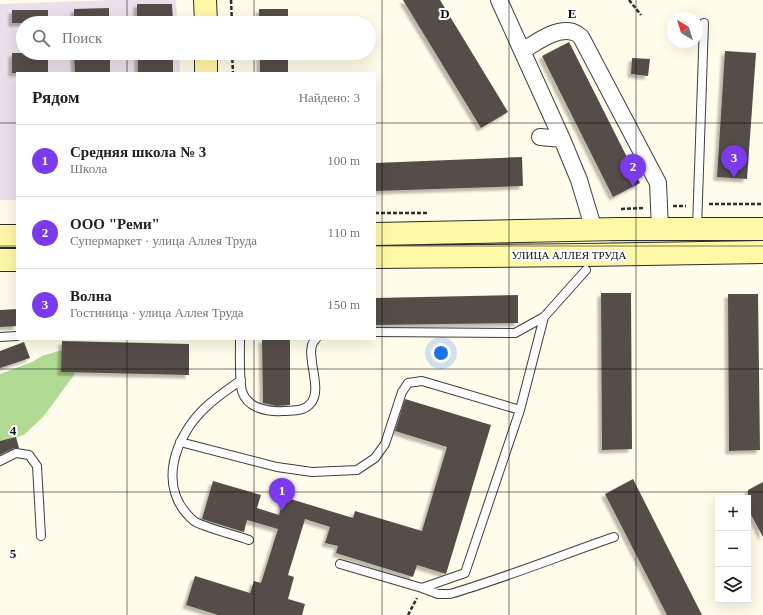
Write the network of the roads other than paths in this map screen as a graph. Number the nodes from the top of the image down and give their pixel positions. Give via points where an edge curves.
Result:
1 (205, 0) edge
2 (499, 0) edge
3 (206, 16) edge
4 (704, 22) dead end
5 (522, 51) junction
6 (206, 60) edge
7 (206, 72) edge
8 (540, 137) dead end
9 (562, 139) junction
10 (660, 229) junction
11 (697, 229) junction
12 (763, 229) edge
13 (594, 230) junction
14 (376, 234) edge
15 (0, 236) edge
16 (16, 236) edge
17 (763, 252) edge
18 (376, 257) edge
19 (0, 260) edge
20 (16, 260) edge
21 (586, 270) dead end
22 (544, 317) junction
23 (376, 332) edge
24 (16, 336) edge
25 (0, 338) edge
26 (240, 340) edge
27 (314, 340) edge
28 (241, 380) junction
29 (520, 410) junction
30 (180, 442) junction
31 (0, 461) edge
32 (41, 536) dead end
33 (614, 537) dead end
34 (249, 540) dead end
35 (340, 564) dead end
36 (422, 588) junction

1 - 3 street
2 - 5 street
4 - 11 lane
5 - 9 street
5 - 10 street via 561,32 572,32 581,37 658,183
6 - 7 street
8 - 9 street
9 - 13 street via 579,180
10 - 11 street, УЛИЦА АЛЛЕЯ ТРУДА
10 - 13 street, УЛИЦА АЛЛЕЯ ТРУДА
11 - 12 street, УЛИЦА АЛЛЕЯ ТРУДА
13 - 14 street, УЛИЦА АЛЛЕЯ ТРУДА
15 - 16 street
17 - 18 street, УЛИЦА АЛЛЕЯ ТРУДА
19 - 20 street
21 - 22 lane
22 - 23 lane via 516,333
22 - 29 lane
24 - 25 lane
26 - 28 lane
27 - 28 lane via 311,348 316,389 312,403 302,410 259,409 249,402 242,391
28 - 30 lane via 206,406
29 - 30 lane via 422,381 408,383 402,392 385,444 375,458 357,470 312,472 277,467
29 - 36 lane via 465,573
30 - 34 lane via 175,453 172,481 181,508 195,522
31 - 32 lane via 16,454 29,455 37,466
33 - 36 lane via 450,594 438,594
35 - 36 lane

